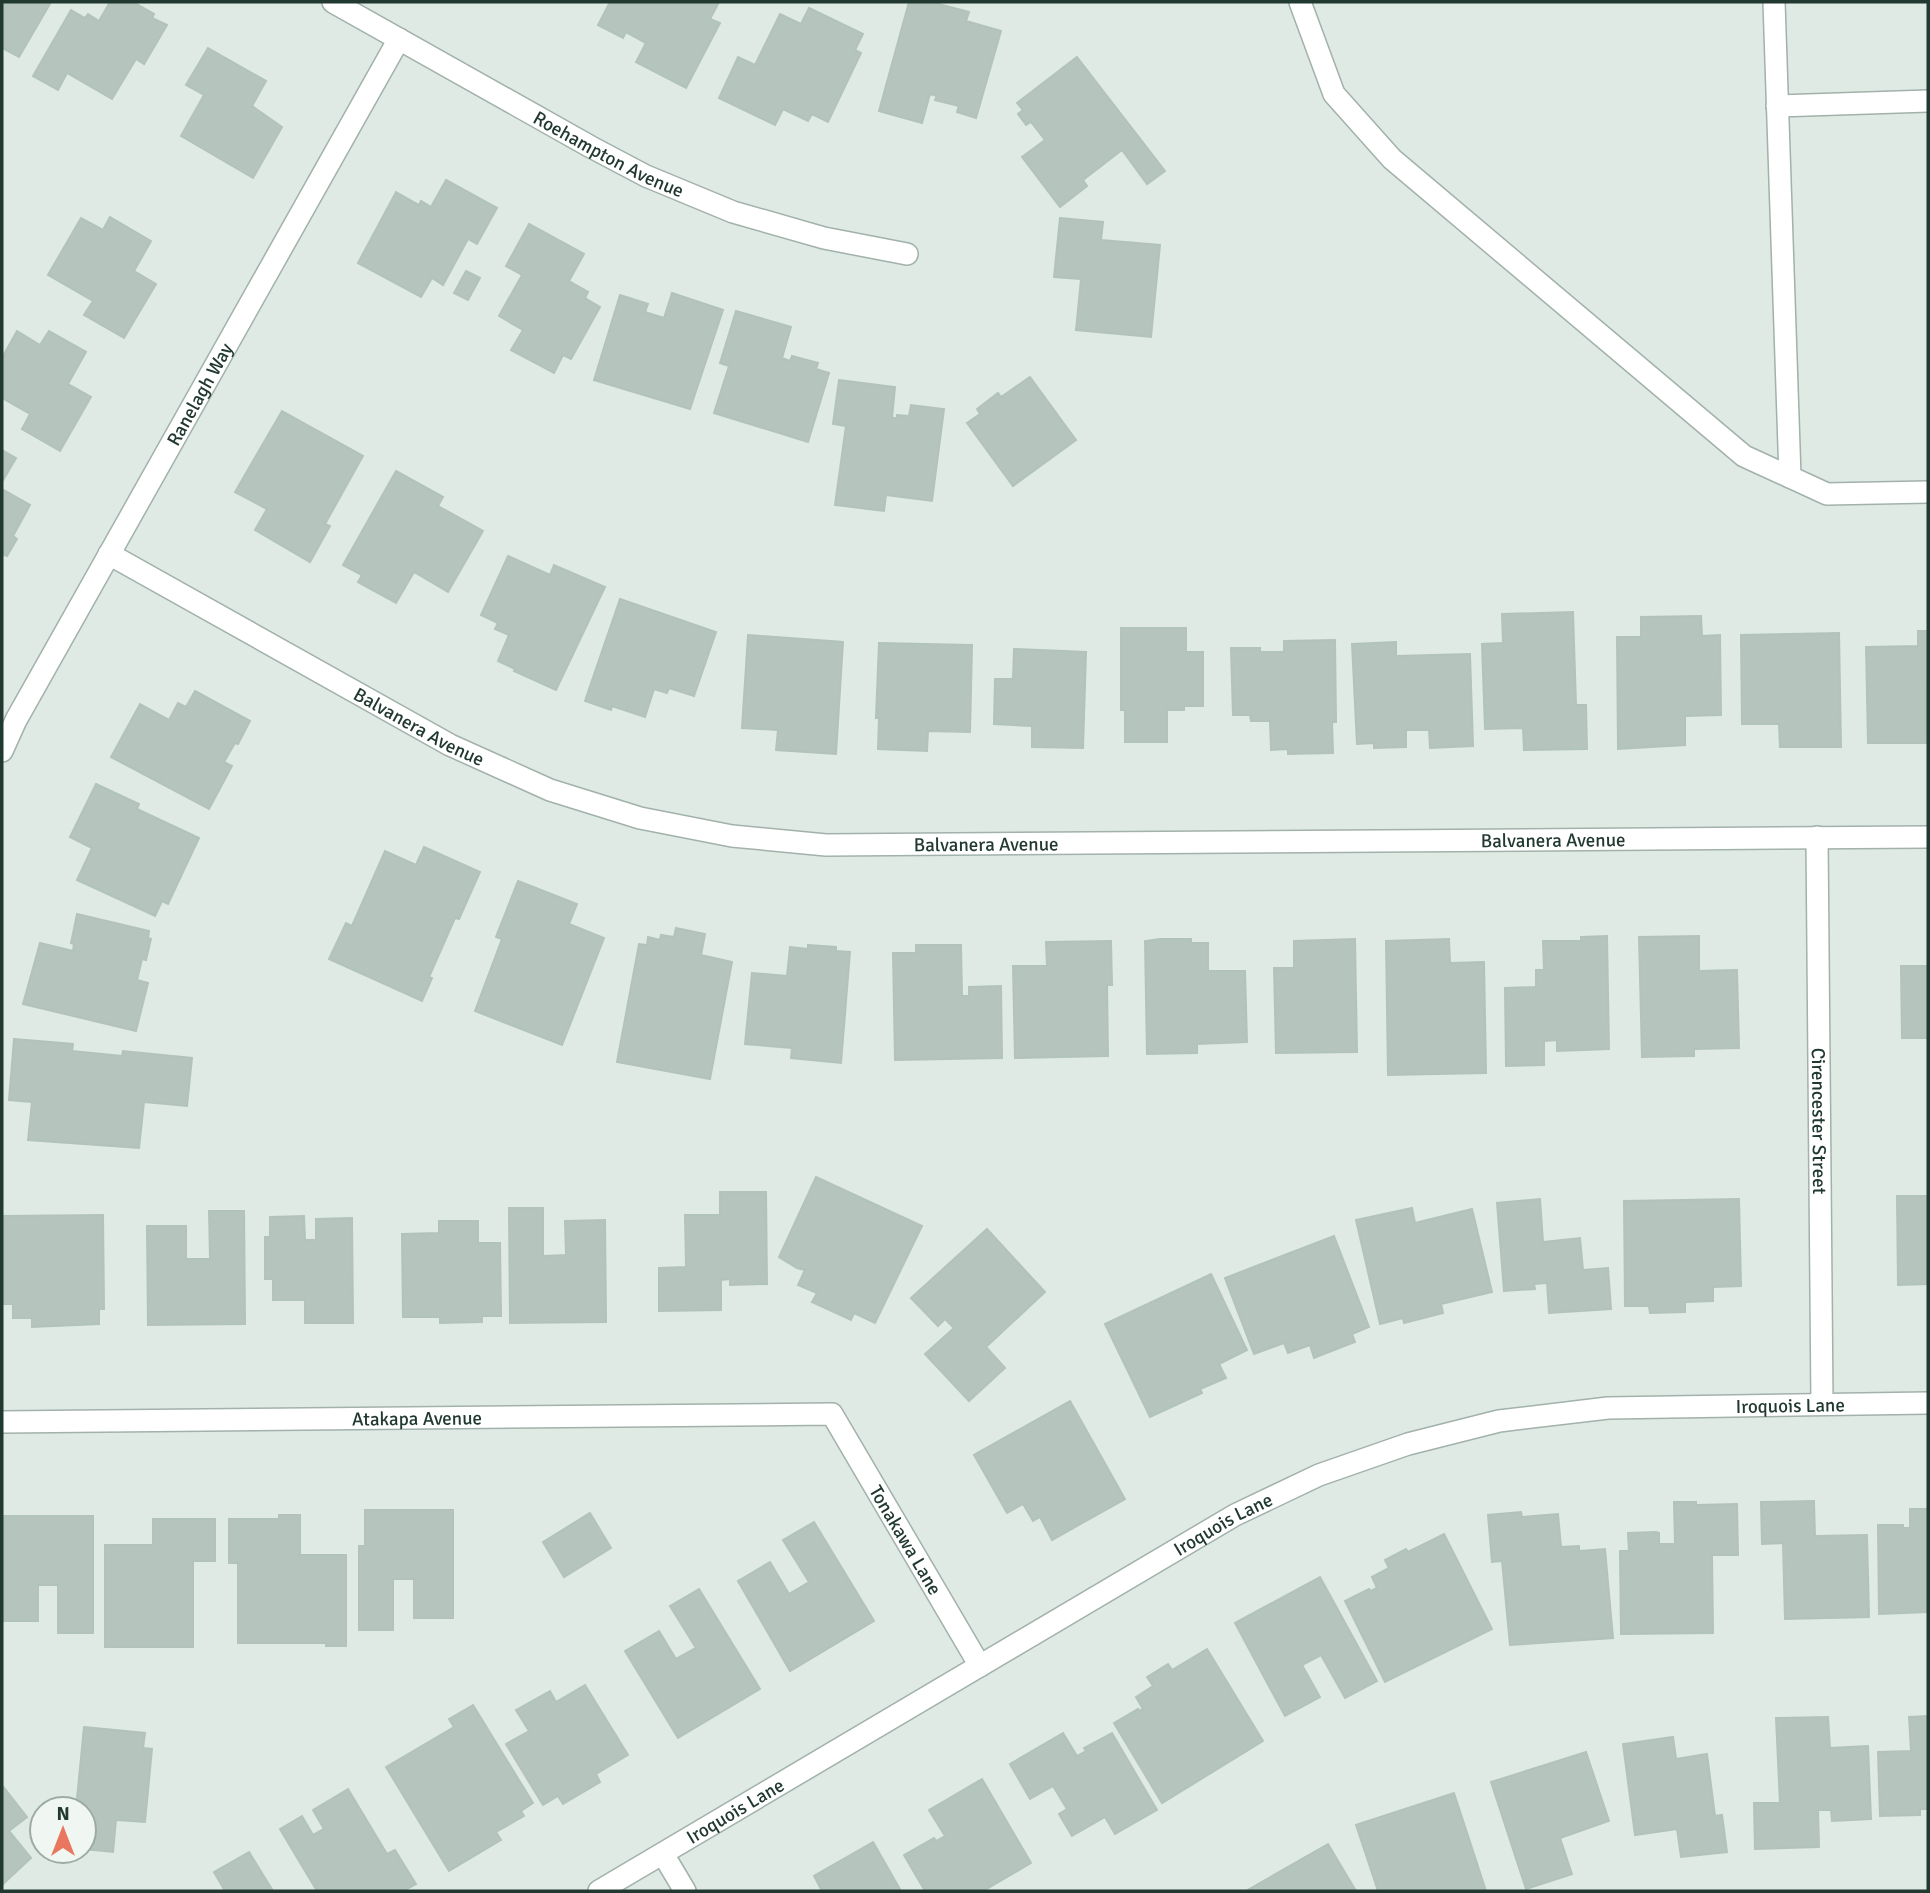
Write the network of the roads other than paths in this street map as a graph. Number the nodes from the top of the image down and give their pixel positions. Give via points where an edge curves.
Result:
1 (332, 2) edge
2 (1300, 2) edge
3 (1774, 2) edge
4 (399, 39) junction
5 (1928, 101) edge
6 (1777, 106) junction
7 (906, 254) dead end
8 (1790, 477) junction
9 (1928, 492) edge
10 (109, 554) junction
11 (2, 751) edge
12 (1816, 837) junction
13 (1928, 837) edge
14 (1928, 1403) edge
15 (1822, 1404) junction
16 (832, 1414) joint
17 (2, 1422) edge
18 (980, 1666) junction
19 (663, 1853) junction
20 (599, 1891) edge
21 (685, 1891) edge

1 - 4 street, Roehampton Avenue
2 - 8 street via 1334,94 1392,159 1744,456
3 - 6 street
4 - 7 street, Roehampton Avenue via 659,181 733,212 824,238
4 - 10 street, Ranelagh Way
5 - 6 street
6 - 8 street
8 - 9 street via 1827,494
10 - 11 street, Ranelagh Way
10 - 12 street, Balvanera Avenue via 450,745 550,790 640,818 732,836 826,845
12 - 13 street, Balvanera Avenue
12 - 15 street, Cirencester Street
14 - 15 street, Iroquois Lane
15 - 18 street, Iroquois Lane via 1608,1408 1499,1421 1408,1444 1319,1475 1235,1516
16 - 17 street, Atakapa Avenue
16 - 18 street, Tonakawa Lane
18 - 19 street, Iroquois Lane
19 - 20 street, Iroquois Lane
19 - 21 street

